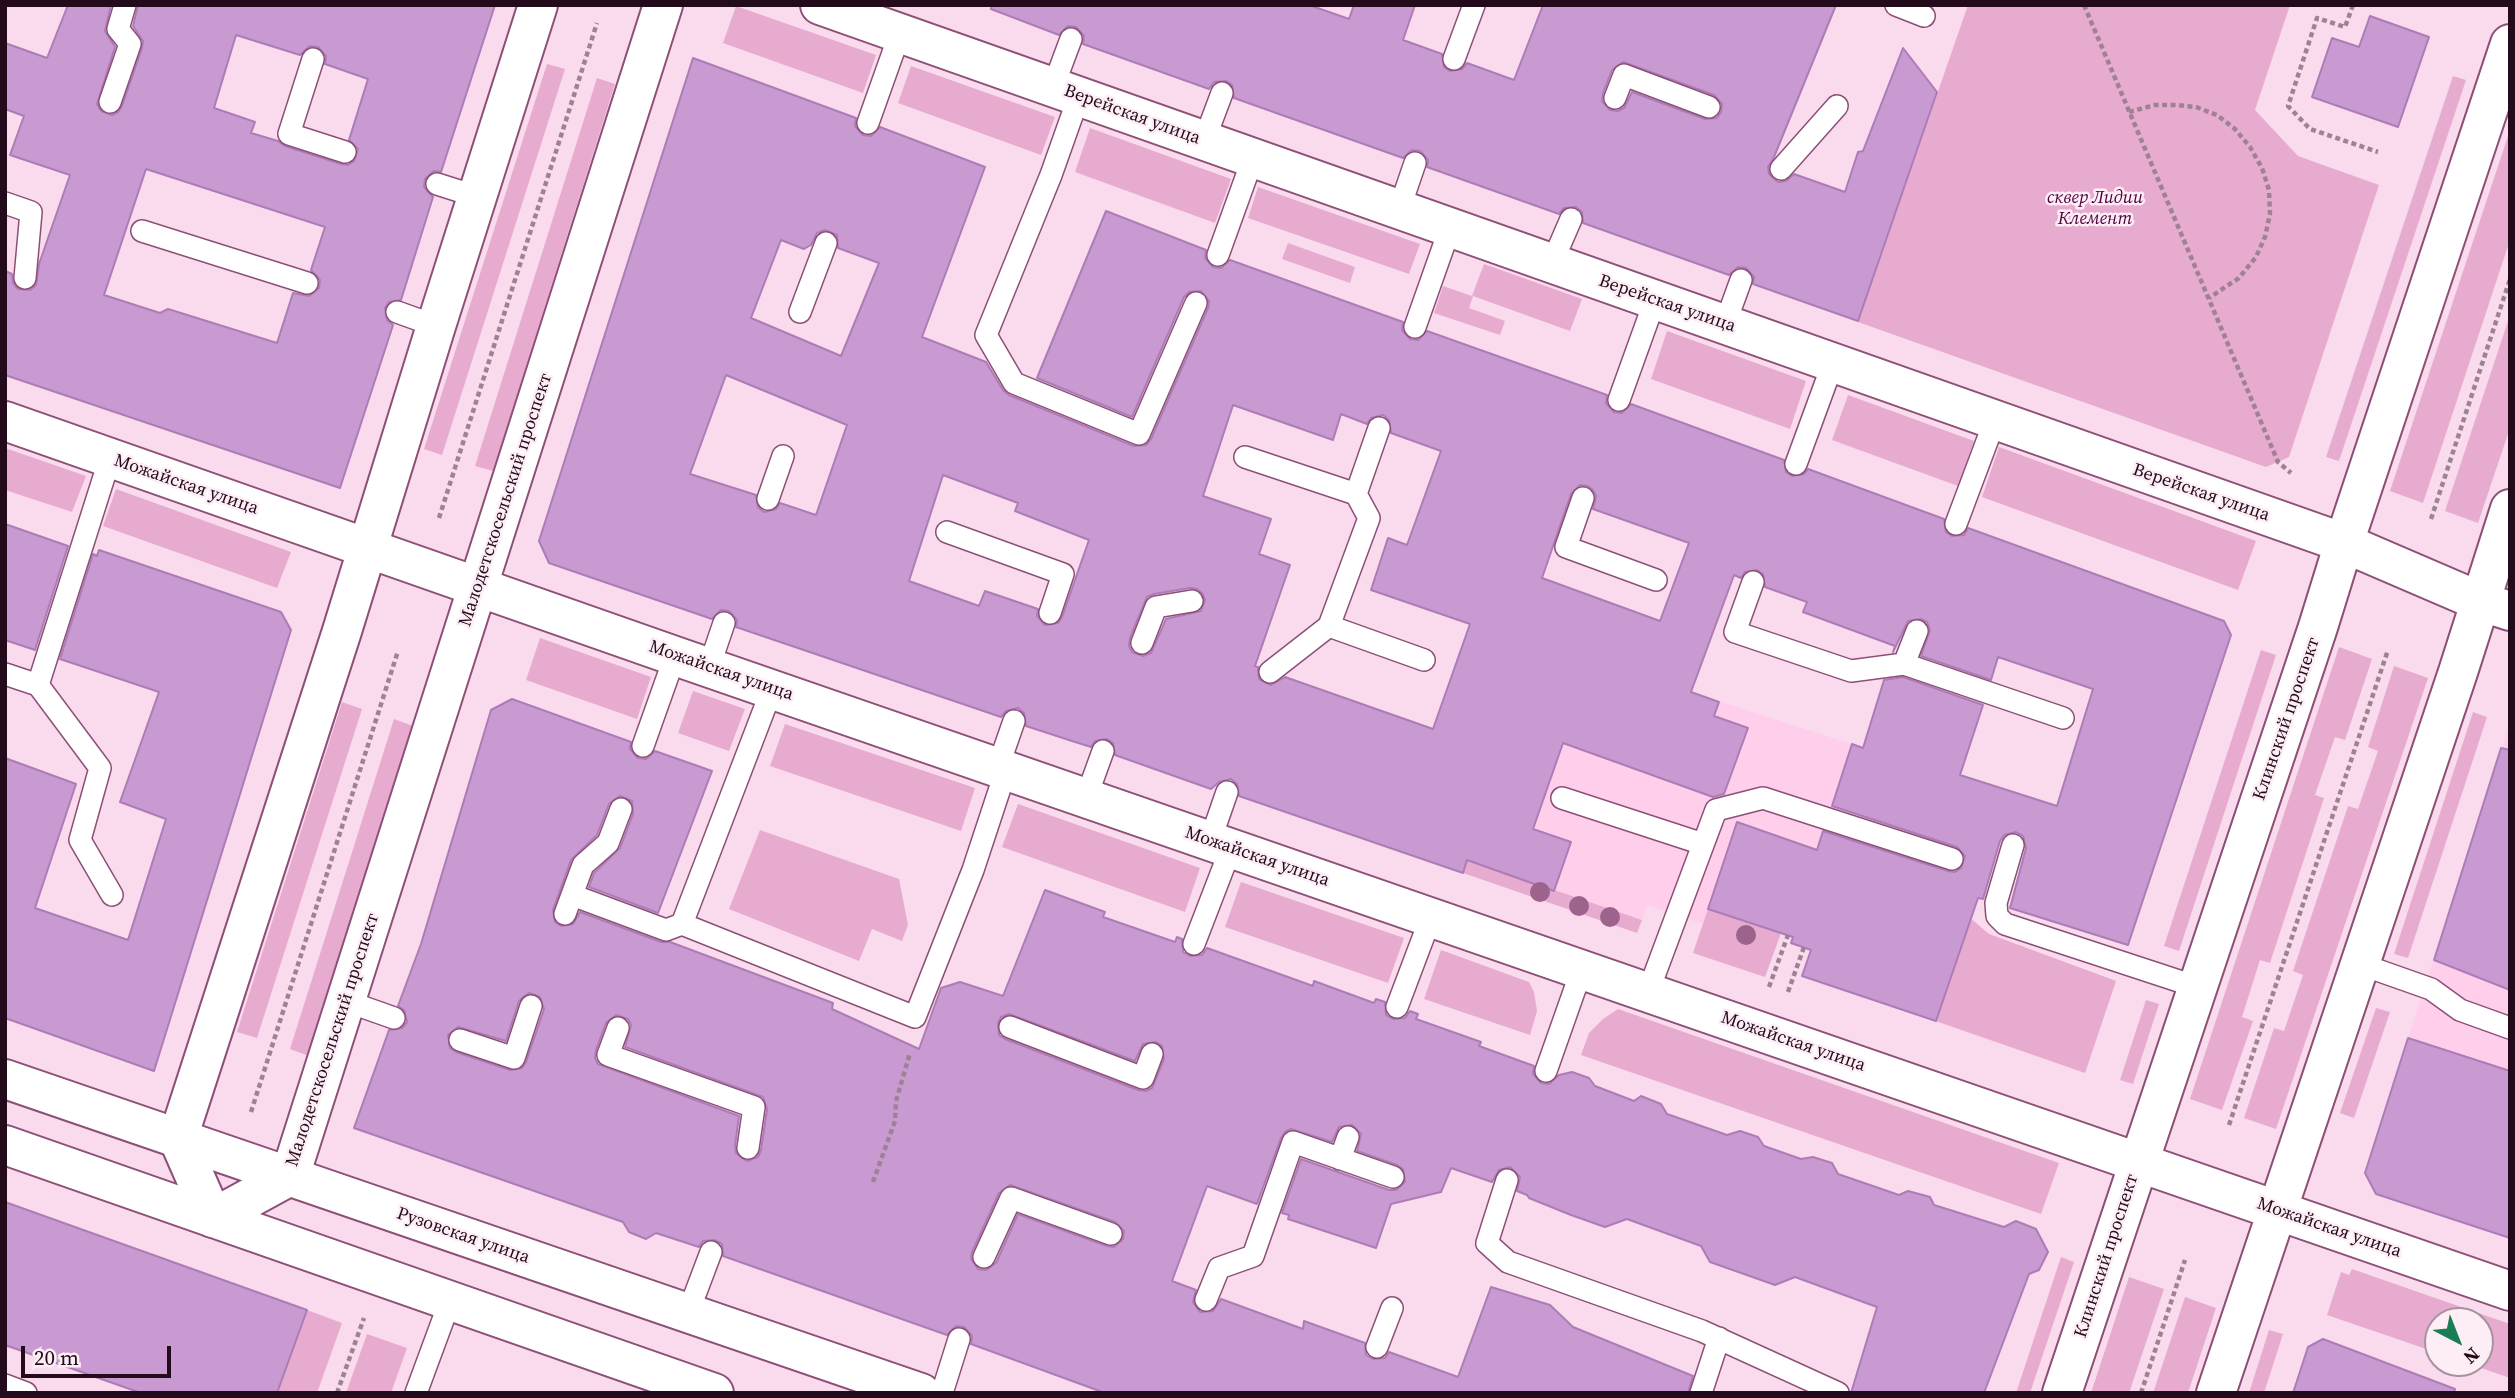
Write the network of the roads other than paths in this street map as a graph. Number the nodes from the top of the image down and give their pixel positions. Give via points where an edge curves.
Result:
1 (125, 5) edge
2 (538, 5) edge
3 (663, 5) edge
4 (1474, 5) edge
5 (1896, 5) edge
6 (829, 7) edge
7 (1924, 16) dead end
8 (900, 33) junction
9 (1071, 39) dead end
10 (2510, 44) edge
11 (313, 59) dead end
12 (1454, 59) dead end
13 (1066, 92) junction
14 (1222, 93) dead end
15 (1615, 98) dead end
16 (110, 102) dead end
17 (1837, 106) dead end
18 (1709, 107) dead end
19 (868, 123) dead end
20 (1204, 141) junction
21 (345, 152) dead end
22 (1253, 158) junction
23 (1415, 163) dead end
24 (1781, 169) dead end
25 (437, 184) dead end
26 (478, 197) junction
27 (5, 203) edge
28 (1399, 210) junction
29 (1571, 219) dead end
30 (1450, 228) junction
31 (142, 231) dead end
32 (826, 243) dead end
33 (1217, 255) dead end
34 (1552, 264) junction
35 (25, 278) dead end
36 (1741, 279) dead end
37 (307, 283) dead end
38 (1655, 300) junction
39 (1196, 303) dead end
40 (397, 312) dead end
41 (800, 312) dead end
42 (1725, 324) junction
43 (436, 326) junction
44 (1415, 327) dead end
45 (1833, 363) junction
46 (1619, 400) dead end
47 (1995, 420) junction
48 (5, 421) edge
49 (1379, 429) dead end
50 (783, 456) dead end
51 (1245, 457) dead end
52 (110, 458) junction
53 (1796, 464) dead end
54 (1356, 494) junction
55 (1583, 498) dead end
56 (768, 499) dead end
57 (2510, 509) edge
58 (1956, 524) dead end
59 (947, 532) dead end
60 (2344, 543) junction
61 (368, 548) junction
62 (1656, 580) dead end
63 (1753, 582) dead end
64 (478, 586) junction
65 (1192, 601) dead end
66 (2494, 606) edge
67 (1051, 613) dead end
68 (724, 623) dead end
69 (1329, 626) junction
70 (1917, 631) dead end
71 (1142, 643) dead end
72 (1423, 660) dead end
73 (692, 662) junction
74 (1904, 664) junction
75 (1270, 672) dead end
76 (5, 674) edge
77 (38, 685) junction
78 (772, 689) junction
79 (2063, 718) dead end
80 (1014, 722) dead end
81 (643, 746) dead end
82 (1103, 751) dead end
83 (1002, 769) junction
84 (1227, 792) dead end
85 (1086, 798) junction
86 (1562, 798) dead end
87 (621, 809) dead end
88 (1220, 844) junction
89 (1703, 845) junction
90 (2013, 845) dead end
91 (1952, 859) dead end
92 (112, 895) dead end
93 (1431, 917) junction
94 (682, 924) junction
95 (1194, 944) dead end
96 (2360, 964) junction
97 (1582, 970) junction
98 (2197, 987) junction
99 (1648, 992) junction
100 (346, 1001) junction
101 (531, 1006) dead end
102 (1397, 1007) dead end
103 (394, 1018) dead end
104 (1010, 1027) dead end
105 (618, 1028) dead end
106 (2510, 1028) edge
107 (460, 1040) dead end
108 (1152, 1054) dead end
109 (1546, 1071) dead end
110 (5, 1079) edge
111 (1348, 1137) dead end
112 (177, 1138) junction
113 (5, 1146) edge
114 (748, 1148) dead end
115 (1340, 1159) junction
116 (2138, 1163) junction
117 (290, 1176) junction
118 (1393, 1177) dead end
119 (1507, 1180) dead end
120 (2278, 1209) junction
121 (213, 1218) junction
122 (1111, 1234) dead end
123 (711, 1252) dead end
124 (984, 1257) dead end
125 (2510, 1291) edge
126 (1206, 1300) dead end
127 (450, 1301) junction
128 (1392, 1308) dead end
129 (688, 1313) junction
130 (1719, 1338) junction
131 (959, 1339) dead end
132 (1377, 1348) dead end
133 (5, 1385) edge
134 (1826, 1390) edge
135 (26, 1393) edge
136 (416, 1393) edge
137 (714, 1393) edge
138 (921, 1393) edge
139 (942, 1393) edge
140 (1701, 1393) edge
141 (2062, 1393) edge
142 (2216, 1393) edge

1 - 16 lane via 118,29 130,44
2 - 26 street
3 - 64 street, Малодетскосельский проспект
4 - 12 lane
5 - 7 lane
6 - 8 street, Верейская улица
8 - 13 street, Верейская улица
8 - 19 lane
9 - 13 lane
10 - 60 street, Клинский проспект
11 - 21 lane via 289,134
13 - 20 street, Верейская улица
13 - 39 lane via 1051,175 986,335 1014,383 1139,434
14 - 20 lane
15 - 18 lane via 1624,75
17 - 24 lane
20 - 22 street, Верейская улица
22 - 28 street, Верейская улица
22 - 33 lane
23 - 28 lane
25 - 26 lane
26 - 43 street
27 - 35 lane via 31,212
28 - 30 street, Верейская улица
29 - 34 lane
30 - 34 street, Верейская улица
30 - 44 lane
31 - 37 lane
32 - 41 lane
34 - 38 street, Верейская улица
36 - 42 lane
38 - 42 street, Верейская улица
38 - 46 lane
40 - 43 lane
42 - 45 street, Верейская улица
43 - 61 street
45 - 47 street, Верейская улица
45 - 53 lane
47 - 58 lane
47 - 60 street, Верейская улица
48 - 52 street, Можайская улица
49 - 54 lane
50 - 56 lane
51 - 54 lane
52 - 61 street, Можайская улица
52 - 77 lane
54 - 69 lane via 1369,518
55 - 62 lane via 1566,547
57 - 66 street
59 - 67 lane via 1063,574
60 - 66 street, Верейская улица
60 - 98 street, Клинский проспект
61 - 64 street, Можайская улица
61 - 112 street
63 - 74 lane via 1735,632 1851,671
64 - 73 street, Можайская улица
64 - 100 street, Малодетскосельский проспект
65 - 71 lane via 1156,607
66 - 96 street via 2458,672
68 - 73 lane
69 - 72 lane
69 - 75 lane
70 - 74 lane
73 - 78 street, Можайская улица
73 - 81 lane
74 - 79 lane
76 - 77 lane
77 - 92 lane via 100,768 80,840
78 - 83 street, Можайская улица
78 - 94 lane
80 - 83 lane
82 - 85 lane
83 - 85 street, Можайская улица
83 - 94 lane via 974,870 915,1017
84 - 88 lane
85 - 88 street, Можайская улица
86 - 89 lane
87 - 94 lane via 608,843 583,865 569,904 652,930
88 - 93 street, Можайская улица
88 - 95 lane
89 - 91 lane via 1716,810 1763,798
89 - 99 lane
90 - 98 lane via 1996,903 1997,916 2005,925
93 - 97 street, Можайская улица
93 - 102 lane
96 - 106 lane via 2431,989 2460,1010
96 - 120 street
97 - 99 street, Можайская улица
97 - 109 lane
98 - 116 street, Клинский проспект
99 - 116 street, Можайская улица
100 - 103 lane
100 - 117 street, Малодетскосельский проспект
101 - 107 lane via 514,1058
104 - 108 lane via 1143,1078
105 - 114 lane via 608,1055 754,1107
110 - 112 street, Рузовская улица
111 - 115 lane
112 - 117 street, Рузовская улица
112 - 121 street
113 - 121 street
115 - 118 lane
115 - 126 lane via 1293,1142 1253,1256 1219,1268
116 - 120 street, Можайская улица
116 - 141 street, Клинский проспект
117 - 121 street, Малодетскосельский проспект
117 - 129 street, Рузовская улица
119 - 130 lane via 1487,1243 1508,1262
120 - 125 street, Можайская улица
120 - 142 street
121 - 127 street
122 - 124 lane via 1012,1198
123 - 129 lane
127 - 136 lane
127 - 137 street
128 - 132 lane
129 - 138 street, Рузовская улица
130 - 134 lane
130 - 140 lane
131 - 139 lane
133 - 135 lane

